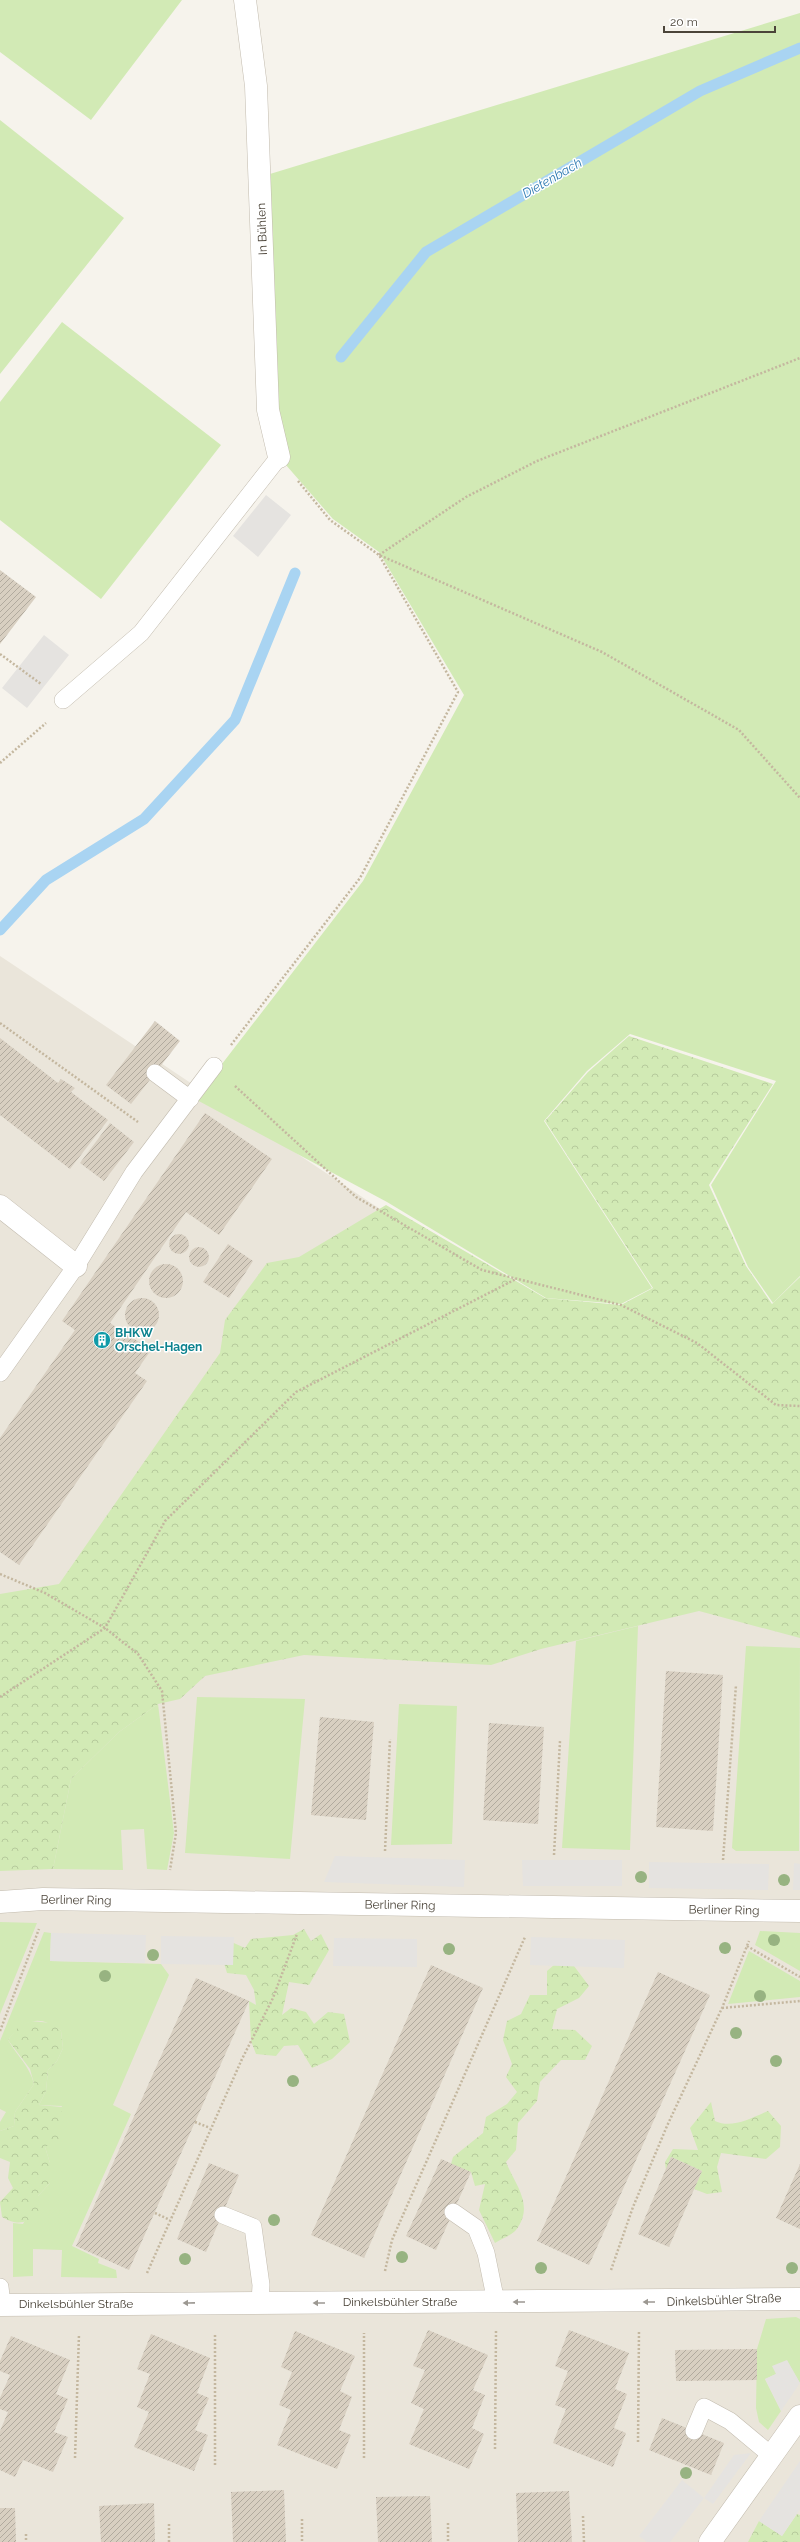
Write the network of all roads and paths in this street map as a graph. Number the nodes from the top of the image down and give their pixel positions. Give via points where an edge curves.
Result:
1 (245, 0) edge
2 (800, 358) edge
3 (279, 457) junction
4 (379, 555) junction
5 (0, 654) edge
6 (63, 700) junction
7 (0, 763) edge
8 (800, 798) edge
9 (0, 1023) edge
10 (214, 1066) junction
11 (155, 1073) dead end
12 (190, 1099) junction
13 (160, 1138) junction
14 (0, 1206) edge
15 (76, 1266) junction
16 (517, 1279) junction
17 (0, 1373) edge
18 (800, 1406) edge
19 (0, 1574) edge
20 (105, 1628) junction
21 (736, 1685) dead end
22 (0, 1697) edge
23 (390, 1739) dead end
24 (560, 1741) dead end
25 (385, 1851) dead end
26 (554, 1855) dead end
27 (723, 1860) dead end
28 (43, 1899) junction
29 (0, 1902) edge
30 (169, 1902) junction
31 (300, 1903) junction
32 (526, 1907) junction
33 (761, 1911) junction
34 (800, 1911) edge
35 (746, 1946) junction
36 (800, 1977) edge
37 (800, 2001) edge
38 (722, 2008) junction
39 (0, 2031) edge
40 (195, 2122) dead end
41 (210, 2128) junction
42 (453, 2212) dead end
43 (155, 2213) dead end
44 (222, 2214) dead end
45 (170, 2220) junction
46 (1, 2299) edge
47 (800, 2299) edge
48 (607, 2301) junction
49 (375, 2302) junction
50 (496, 2302) junction
51 (639, 2302) junction
52 (216, 2303) junction
53 (260, 2303) junction
54 (80, 2304) junction
55 (144, 2304) junction
56 (800, 2416) edge
57 (694, 2431) dead end
58 (638, 2442) dead end
59 (495, 2449) dead end
60 (772, 2456) junction
61 (75, 2458) dead end
62 (364, 2458) dead end
63 (215, 2465) dead end
64 (583, 2516) dead end
65 (302, 2519) dead end
66 (448, 2523) dead end
67 (168, 2524) dead end
68 (26, 2534) dead end
69 (26, 2542) edge
70 (169, 2542) edge
71 (302, 2542) edge
72 (448, 2542) edge
73 (584, 2542) edge
74 (710, 2542) edge

1 - 3 street, In Bühlen via 256,86 268,410
2 - 4 path via 518,470 466,497
3 - 4 path via 330,520
3 - 6 lane via 141,633
4 - 8 path via 602,652 739,730
4 - 10 path via 458,692 360,878
5 - 6 path
6 - 7 path via 47,722
9 - 13 path
10 - 12 lane
10 - 16 path via 356,1197 482,1270
11 - 12 lane
12 - 13 lane
13 - 15 lane via 134,1172
14 - 15 street
15 - 17 lane
16 - 18 path via 621,1305 697,1343 776,1405
16 - 20 path via 296,1392 165,1521
19 - 20 path via 45,1593
20 - 22 path
20 - 30 path via 138,1654 162,1690 176,1833 170,1870
21 - 27 path
23 - 25 path
24 - 26 path
28 - 29 street, Berliner Ring
28 - 30 street, Berliner Ring
28 - 39 path via 42,1924
30 - 31 street, Berliner Ring
31 - 32 street, Berliner Ring
31 - 41 path via 298,1932 273,1998
32 - 33 street, Berliner Ring
32 - 49 path via 525,1936 387,2253
33 - 34 street, Berliner Ring
33 - 35 path
35 - 36 path
35 - 38 path
37 - 38 path
38 - 48 path via 701,2050 633,2207 614,2258
40 - 41 path
41 - 45 path
42 - 50 lane via 476,2228 486,2253
43 - 45 path
44 - 53 lane via 253,2227 261,2286
45 - 55 path via 146,2277
46 - 54 street, Dinkelsbühler Straße
47 -> 51 street, Dinkelsbühler Straße
48 -> 50 street, Dinkelsbühler Straße
48 - 51 street, Dinkelsbühler Straße
49 - 50 street, Dinkelsbühler Straße
49 -> 53 street, Dinkelsbühler Straße
49 - 62 path
50 - 59 path
51 - 58 path
52 - 53 street, Dinkelsbühler Straße
52 -> 55 street, Dinkelsbühler Straße
52 - 63 path
54 - 55 street, Dinkelsbühler Straße
54 - 61 path
56 - 60 street
57 - 60 lane via 704,2407 730,2421
60 - 74 street
64 - 73 path
65 - 71 path
66 - 72 path
67 - 70 path
68 - 69 path

